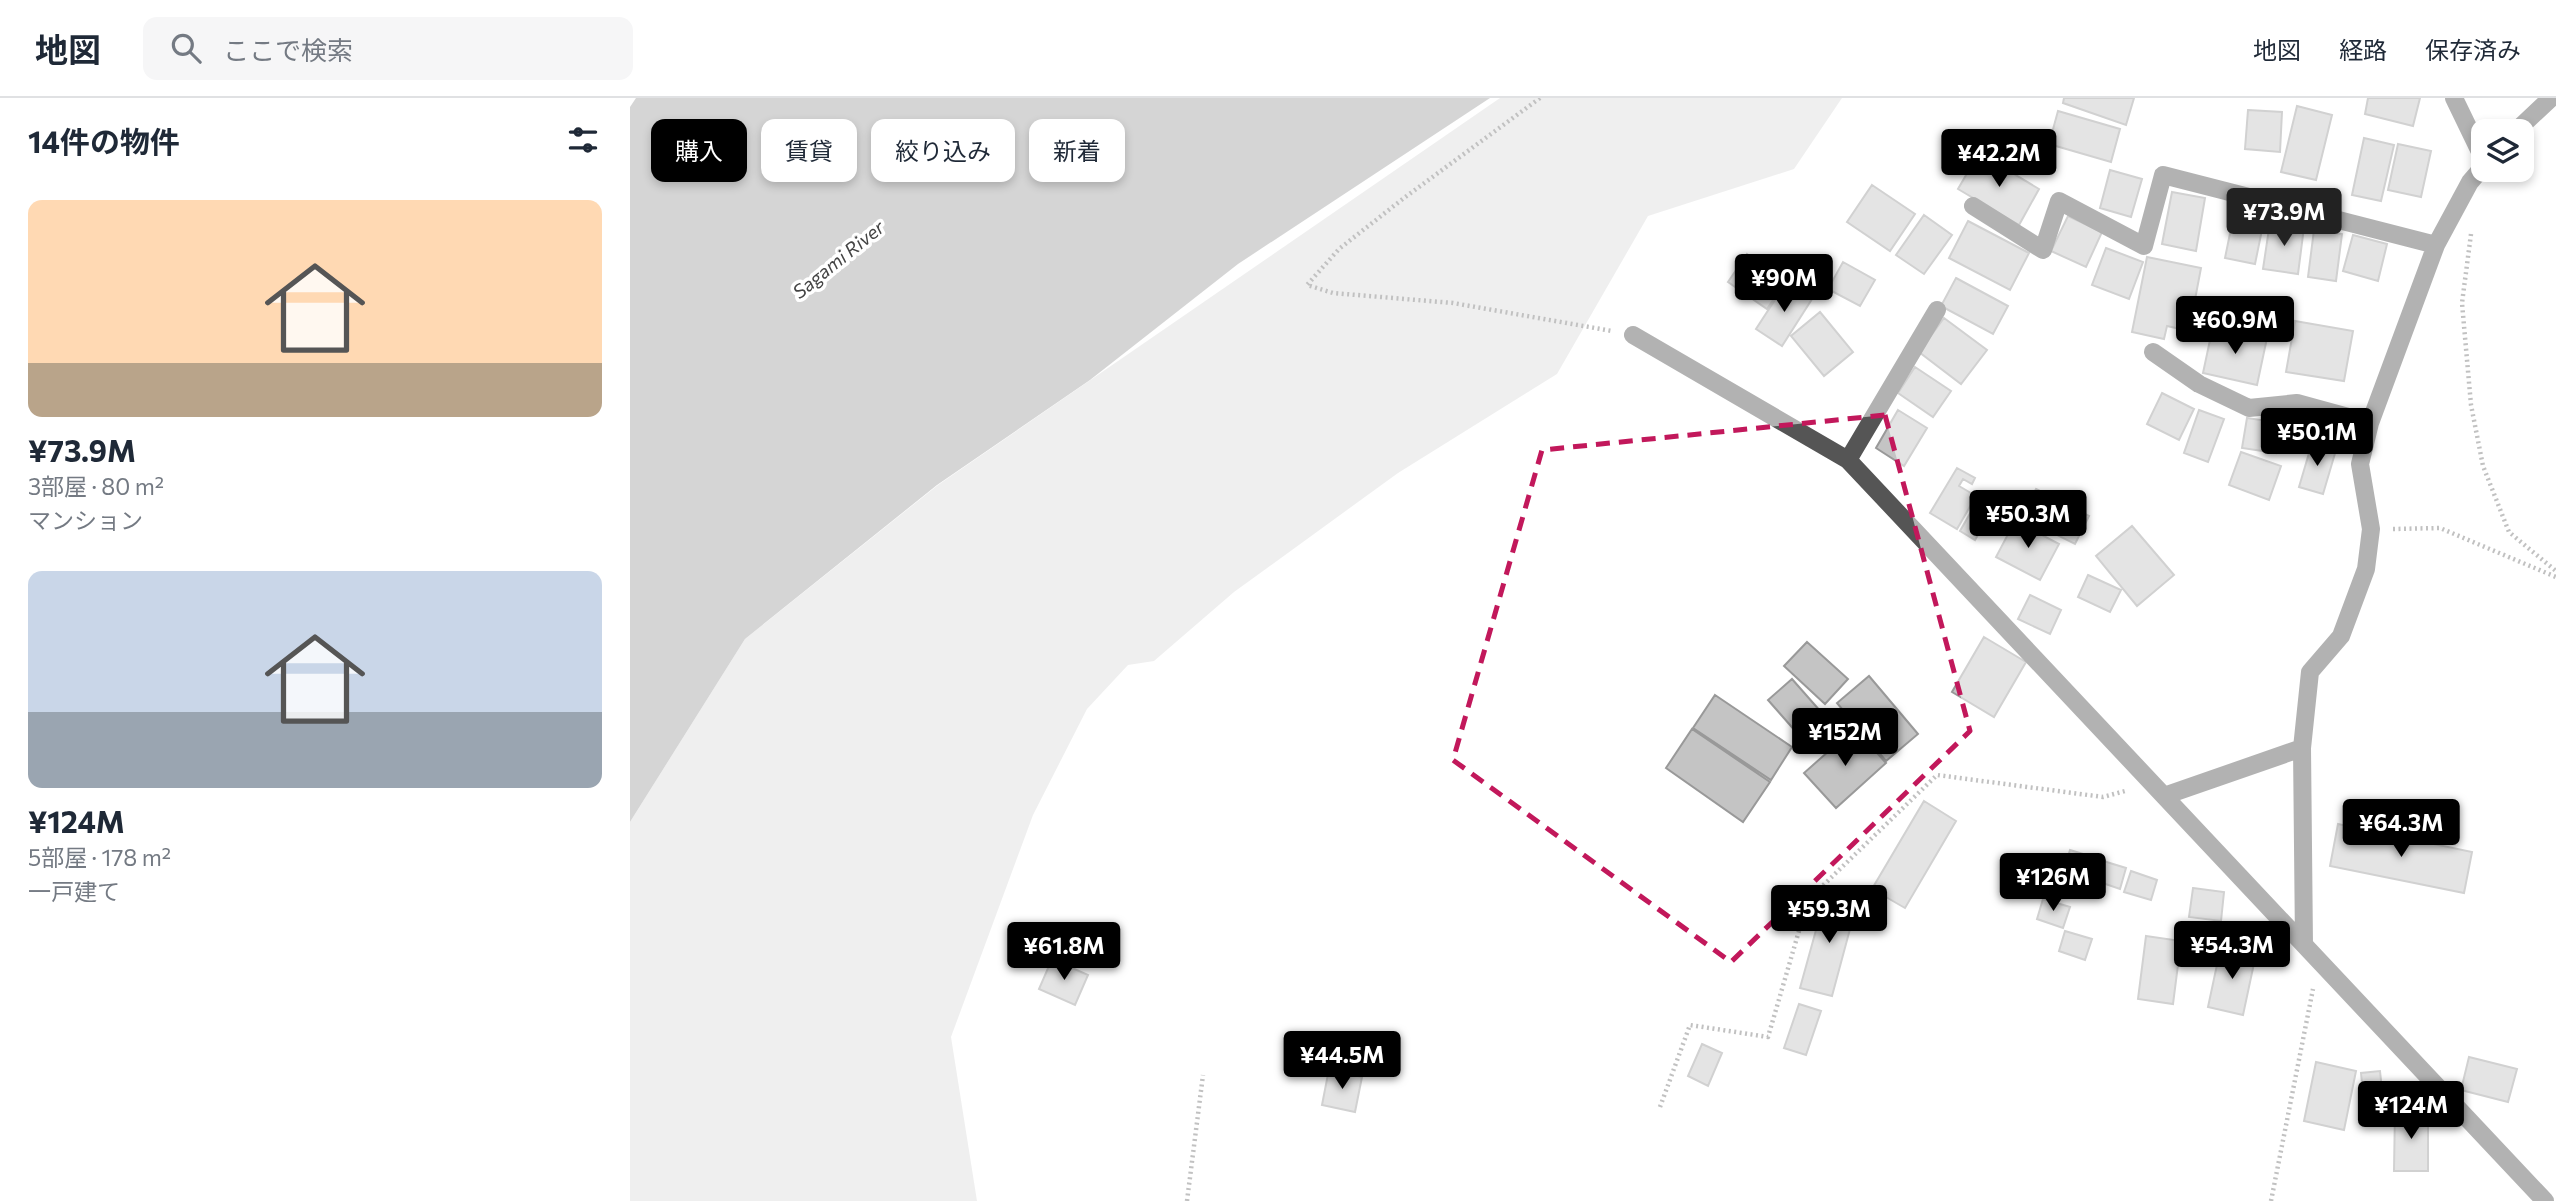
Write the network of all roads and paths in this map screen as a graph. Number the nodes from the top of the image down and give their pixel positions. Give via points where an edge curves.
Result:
1 (1540, 98) edge
2 (2454, 98) edge
3 (2552, 98) edge
4 (2529, 119) edge
5 (2471, 133) edge
6 (2471, 181) edge
7 (1973, 206) dead end
8 (2472, 227) dead end
9 (2436, 245) junction
10 (1937, 310) dead end
11 (1633, 335) joint
12 (2152, 352) dead end
13 (2370, 423) junction
14 (1848, 460) junction
15 (2371, 529) junction
16 (2556, 571) edge
17 (2556, 577) edge
18 (2302, 748) junction
19 (2152, 783) junction
20 (2164, 796) junction
21 (2304, 944) junction
22 (2319, 962) junction
23 (1203, 1075) dead end
24 (1660, 1107) dead end
25 (1186, 1201) edge
26 (2271, 1201) edge
27 (2545, 1201) edge

1 - 11 path via 1350,241 1307,285 1333,293 1453,303
2 - 5 street
3 - 4 street
6 - 9 street
7 - 9 street via 2043,250 2059,201 2144,246 2163,175
8 - 16 path via 2462,303 2471,405 2483,466 2509,532
9 - 13 street
10 - 14 street
11 - 14 street
12 - 13 street via 2199,384 2249,408 2297,403
13 - 15 street via 2360,464
14 - 19 street
15 - 17 path via 2440,527
15 - 18 street via 2366,569 2341,636 2310,672
18 - 20 street
18 - 21 street
19 - 20 street
19 - 24 path via 2103,797 1937,775 1808,900 1768,1037 1690,1026
20 - 21 street
21 - 22 street
22 - 26 path
22 - 27 street
23 - 25 path

